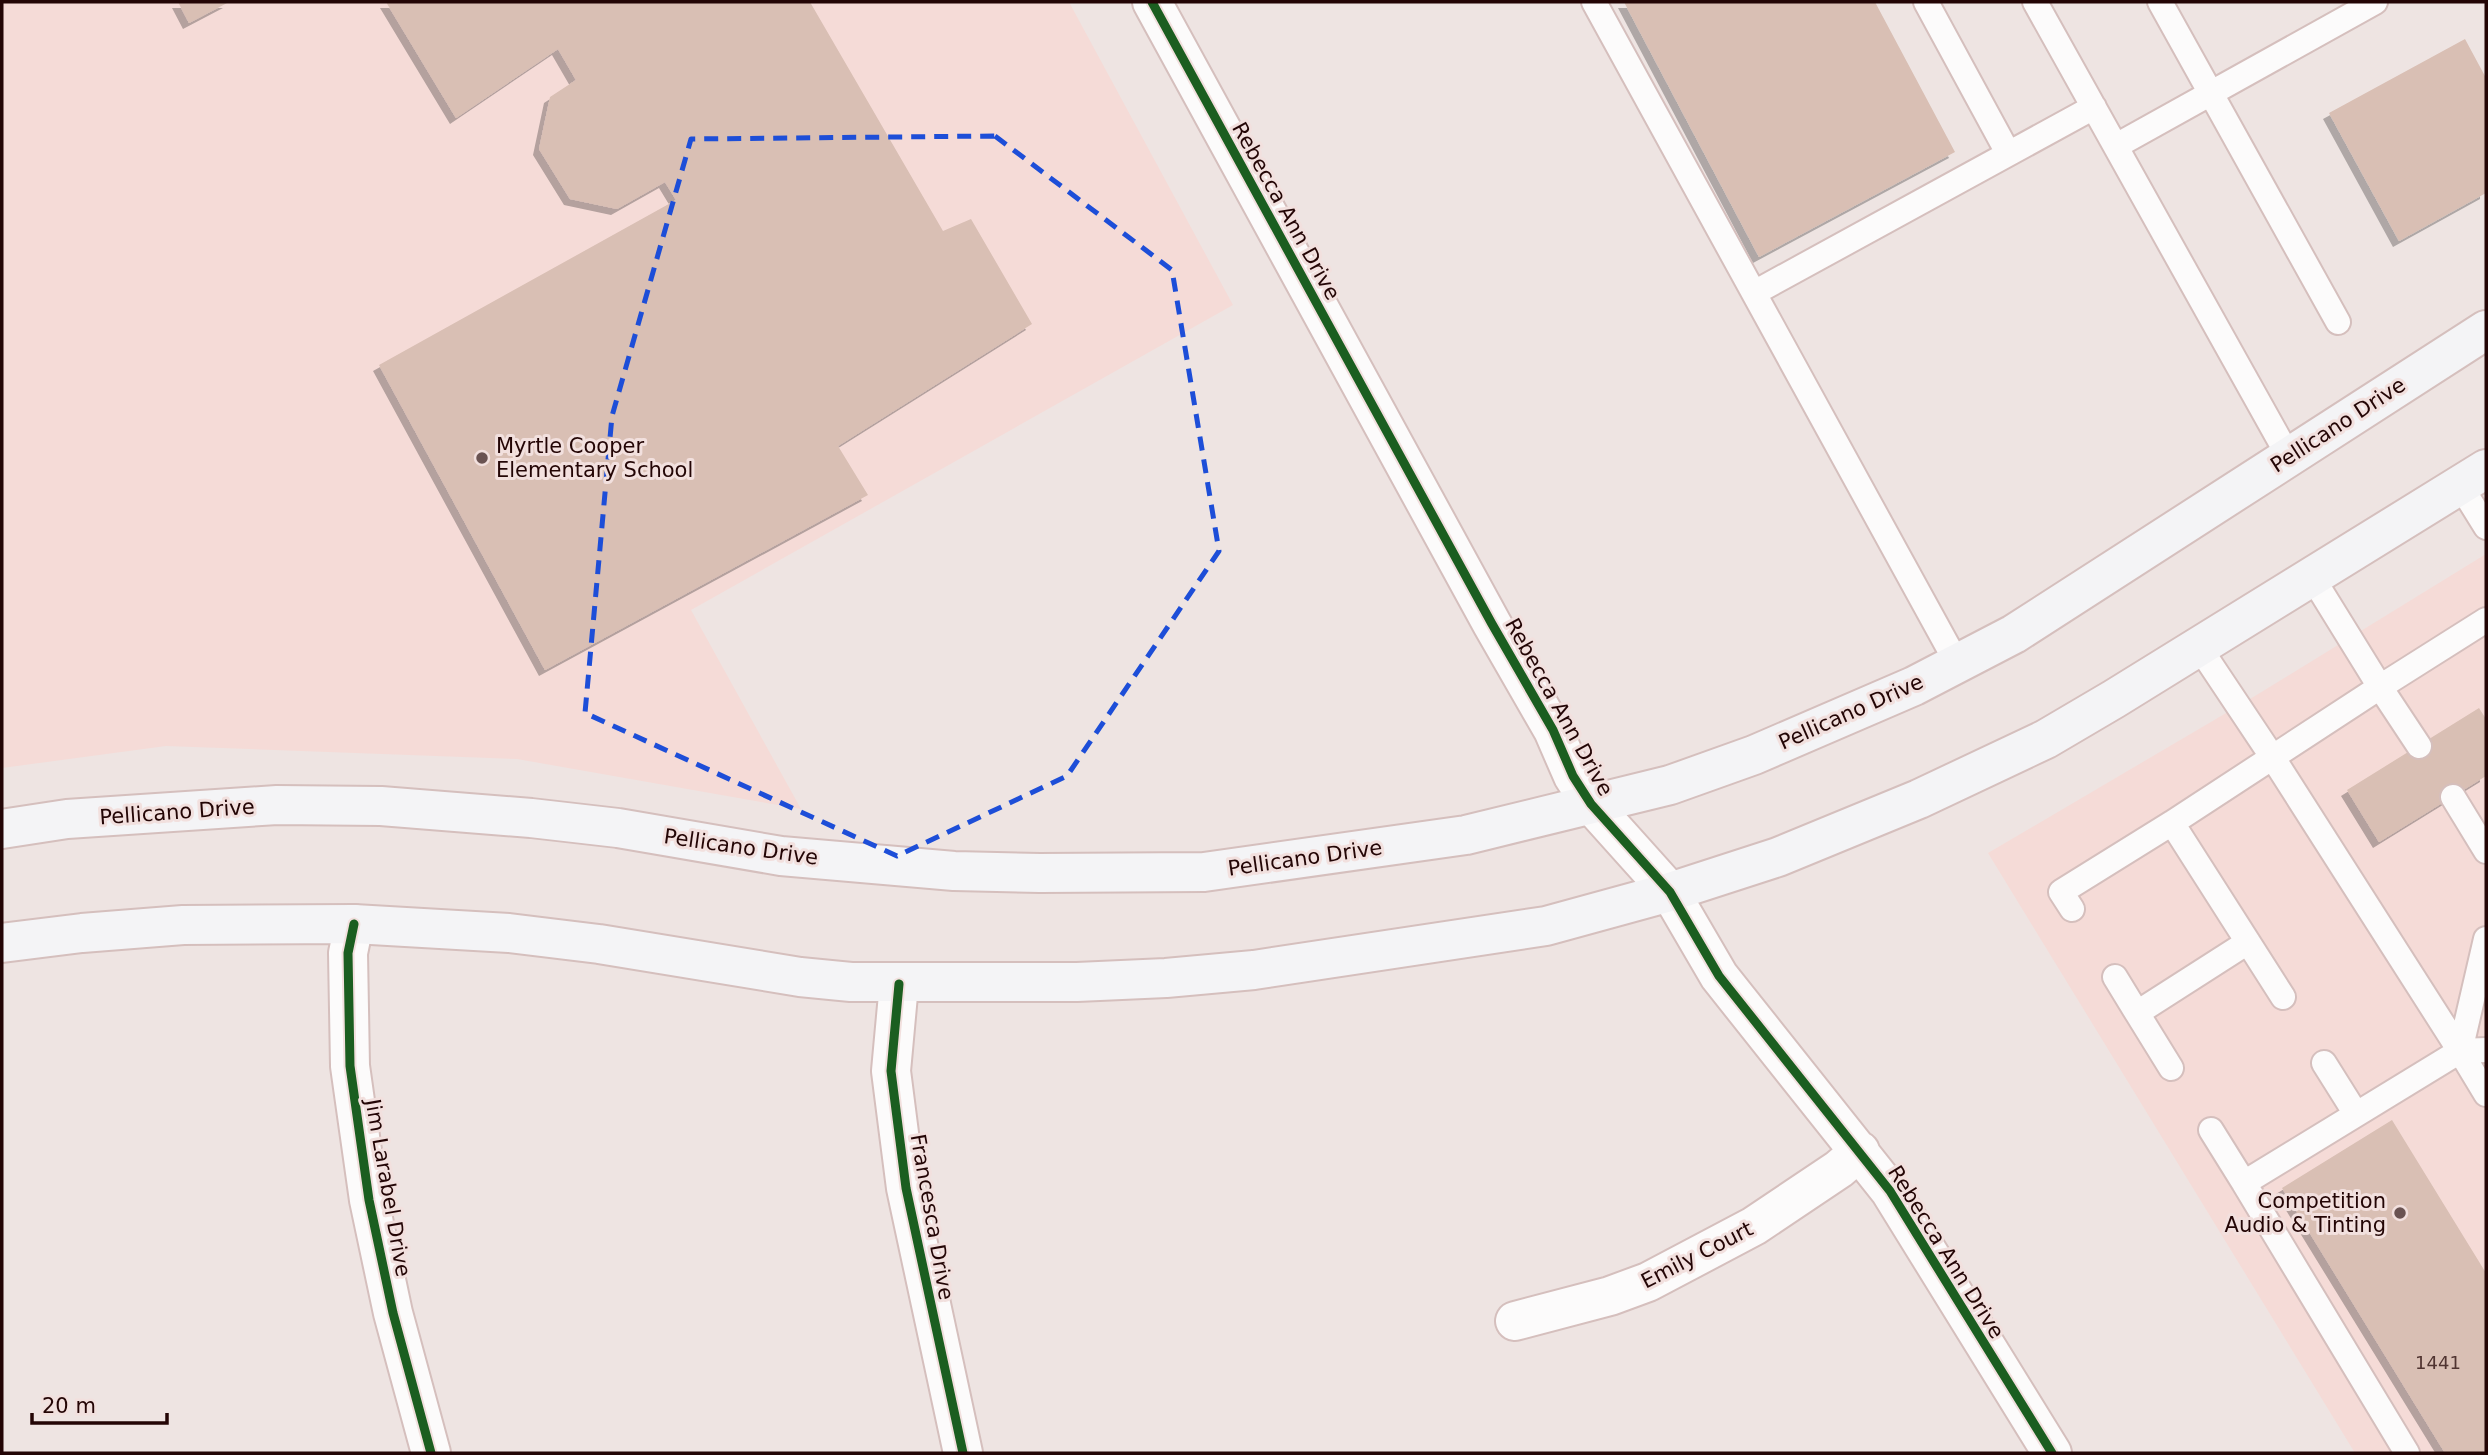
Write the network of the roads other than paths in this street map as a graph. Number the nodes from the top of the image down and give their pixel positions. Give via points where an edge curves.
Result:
1 (1152, 2) edge
2 (1594, 2) edge
3 (1926, 2) edge
4 (2035, 2) edge
5 (2160, 2) edge
6 (2375, 2) edge
7 (2210, 93) junction
8 (2094, 107) junction
9 (2116, 146) junction
10 (2008, 153) junction
11 (1754, 293) junction
12 (2339, 322) dead end
13 (2486, 330) edge
14 (2289, 457) junction
15 (2473, 477) edge
16 (2486, 527) edge
17 (2312, 577) junction
18 (2486, 620) edge
19 (2199, 647) junction
20 (1957, 663) junction
21 (2380, 687) junction
22 (2418, 746) dead end
23 (2273, 758) junction
24 (2453, 797) dead end
25 (1591, 804) junction
26 (2172, 824) junction
27 (2, 829) edge
28 (2486, 851) edge
29 (1670, 892) junction
30 (2072, 909) dead end
31 (354, 924) junction
32 (2486, 939) edge
33 (2248, 942) junction
34 (2, 943) edge
35 (2115, 977) dead end
36 (899, 984) junction
37 (2283, 997) dead end
38 (2137, 1013) junction
39 (2486, 1050) edge
40 (2460, 1051) junction
41 (2324, 1063) dead end
42 (2171, 1068) dead end
43 (2486, 1094) edge
44 (2356, 1114) junction
45 (2211, 1130) dead end
46 (1860, 1151) junction
47 (2244, 1183) junction
48 (1515, 1321) dead end
49 (431, 1453) edge
50 (963, 1453) edge
51 (2052, 1453) edge
52 (2407, 1453) edge

1 - 25 street, Rebecca Ann Drive
2 - 11 lane
3 - 10 lane
4 - 8 lane
5 - 7 lane
6 - 7 lane
7 - 9 lane
7 - 12 lane
8 - 9 lane
8 - 10 lane
9 - 14 lane
10 - 11 lane
11 - 20 lane
13 - 14 main road, Pellicano Drive
14 - 20 main road, Pellicano Drive via 2014,634
15 - 16 lane
15 - 17 main road
17 - 19 main road
17 - 21 lane
18 - 21 lane
19 - 23 lane
19 - 29 main road via 2046,739 1919,799 1779,858
20 - 25 main road, Pellicano Drive via 1754,755 1670,785
21 - 22 lane
21 - 23 lane
23 - 26 lane
23 - 40 lane
24 - 28 lane
25 - 27 main road, Pellicano Drive via 1466,835 1204,872 954,871 781,856 531,818 381,806 277,805 67,819
25 - 29 street, Rebecca Ann Drive
26 - 30 lane via 2061,892
26 - 33 lane
29 - 36 main road via 1546,926 1254,970 1077,982
29 - 46 street, Rebecca Ann Drive via 1719,976
31 - 34 main road via 183,925
31 - 36 main road via 522,935 800,977
31 - 49 street, Jim Larabel Drive via 348,953 349,1066 390,1300
32 - 40 lane
33 - 37 lane
33 - 38 lane
35 - 38 lane
36 - 50 street, Francesca Drive via 891,1071 906,1188
38 - 42 lane
39 - 40 lane
40 - 43 lane
40 - 44 lane
41 - 44 lane
44 - 47 lane
45 - 47 lane
46 - 48 street, Emily Court via 1755,1226 1648,1282
46 - 51 street, Rebecca Ann Drive via 1890,1191
47 - 52 lane

